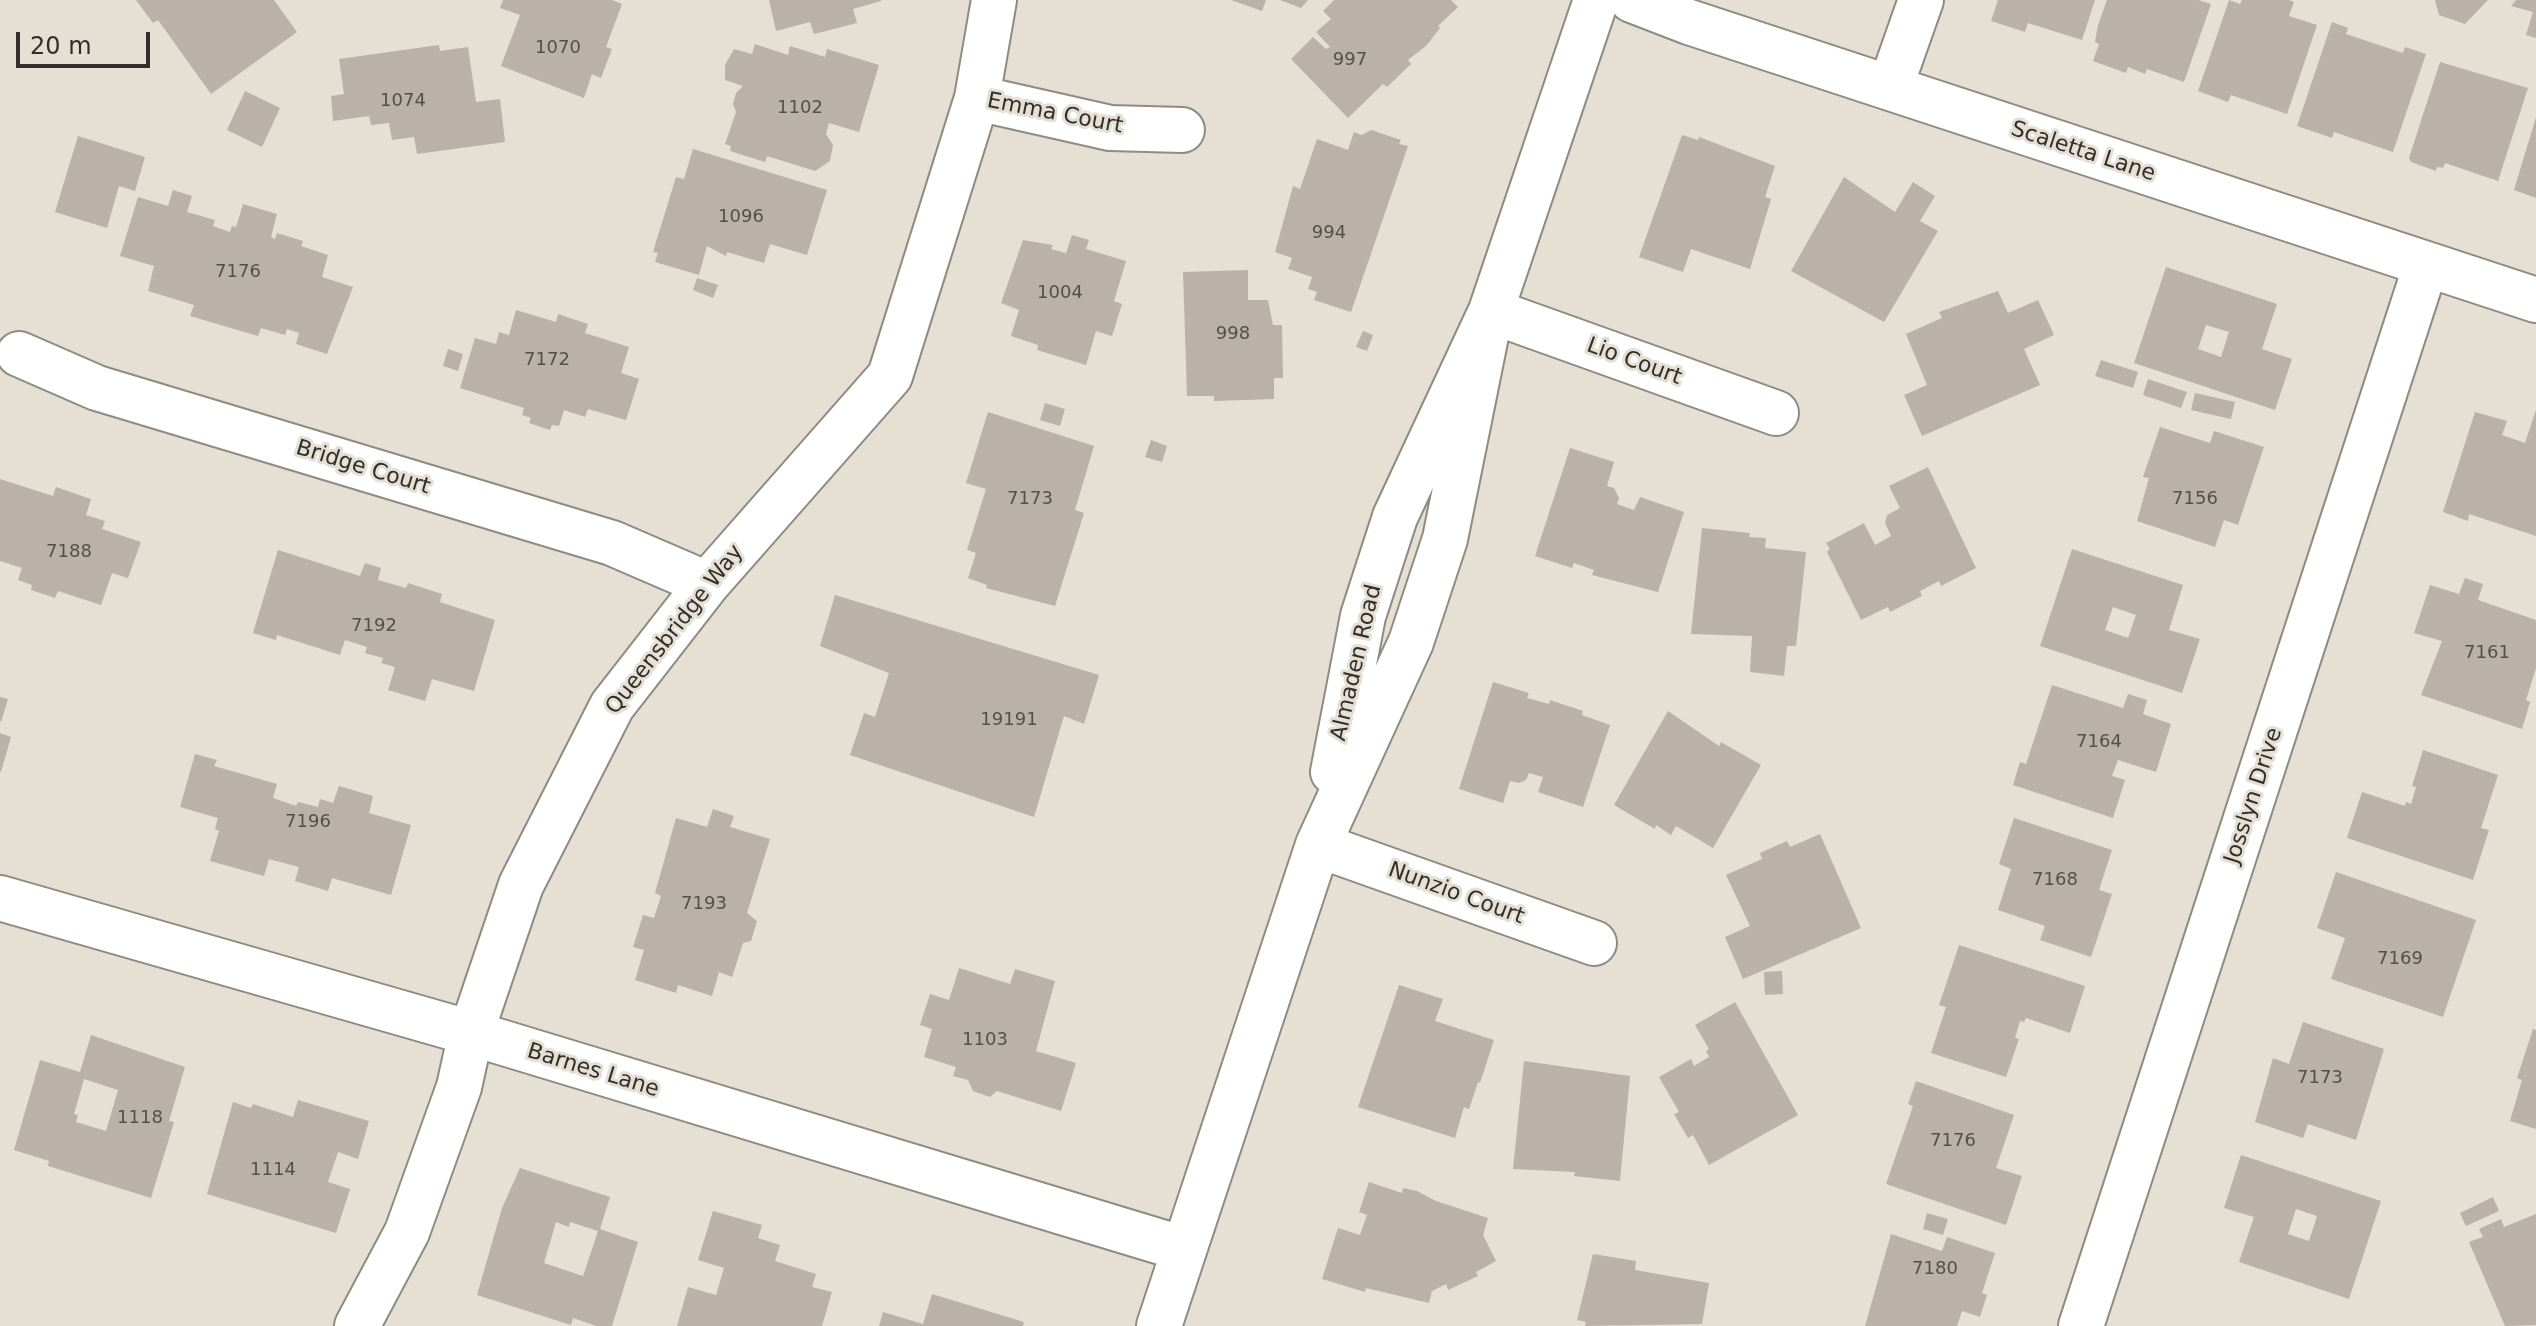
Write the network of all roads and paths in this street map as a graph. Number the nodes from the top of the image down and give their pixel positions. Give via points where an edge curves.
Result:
1 (994, 0) edge
2 (1596, 0) edge
3 (1632, 0) edge
4 (1921, 0) edge
5 (1890, 88) junction
6 (977, 98) junction
7 (1182, 130) dead end
8 (2426, 265) junction
9 (2536, 300) edge
10 (1491, 311) junction
11 (19, 354) dead end
12 (1776, 413) dead end
13 (707, 584) junction
14 (1318, 845) junction
15 (0, 898) edge
16 (1594, 943) dead end
17 (471, 1033) junction
18 (1184, 1249) junction
19 (1167, 1324) edge
20 (357, 1326) edge
21 (2081, 1326) edge

1 - 6 street, Queensbridge Way
2 - 10 street, Almaden Road
3 - 5 street, Scaletta Lane
4 - 5 street
5 - 8 street, Scaletta Lane
6 - 7 street, Emma Court via 1110,128
6 - 13 street, Queensbridge Way via 890,376
8 - 9 street, Scaletta Lane
8 - 21 street, Josslyn Drive
10 - 12 street, Lio Court
10 - 14 street, Almaden Road via 1445,539 1411,642
11 - 13 street, Bridge Court via 97,388 612,543
13 - 17 street, Queensbridge Way via 612,706 521,885
14 - 16 street, Nunzio Court
14 - 18 street, Almaden Road
15 - 17 street, Barnes Lane
17 - 18 street, Barnes Lane
17 - 20 street, Queensbridge Way via 459,1087 407,1232
18 - 19 street, Almaden Road

